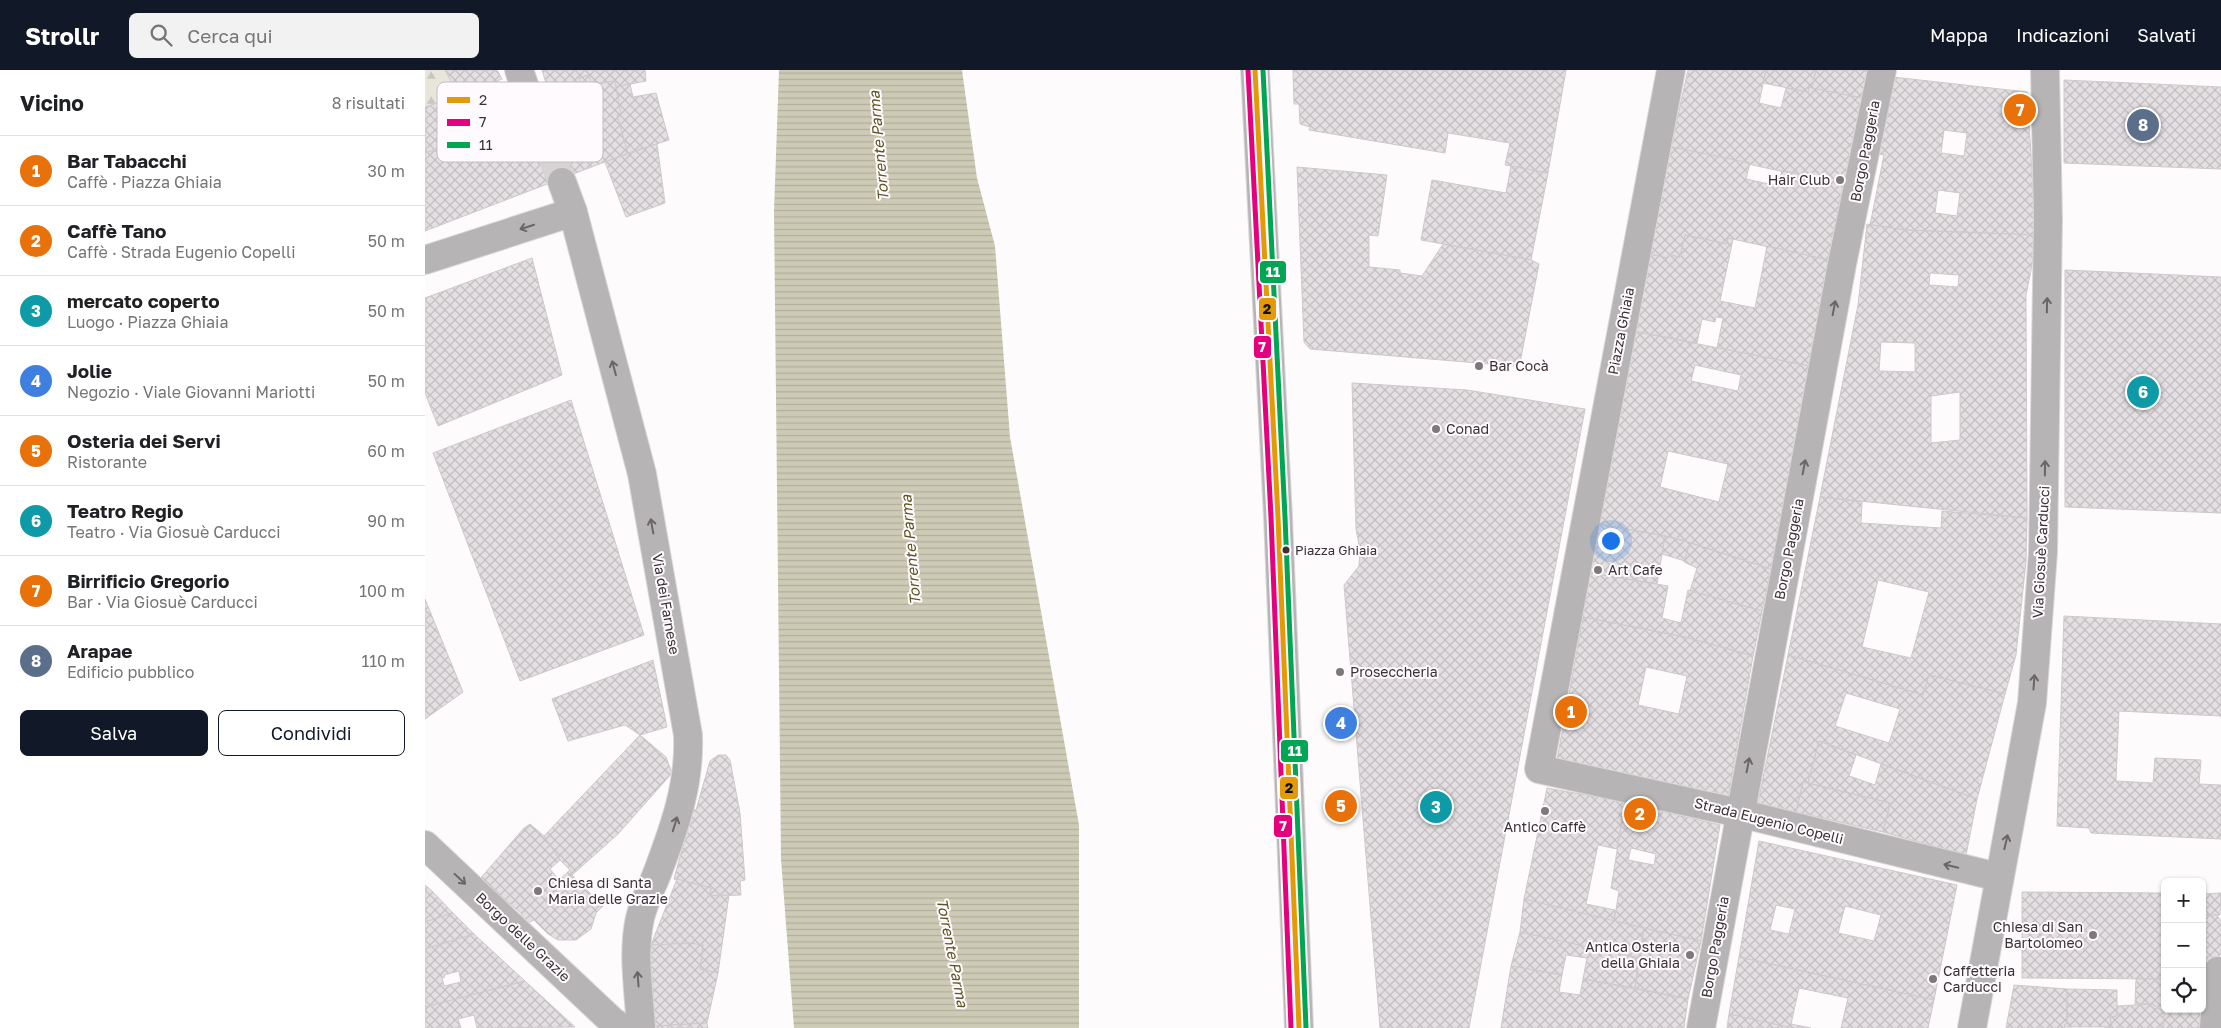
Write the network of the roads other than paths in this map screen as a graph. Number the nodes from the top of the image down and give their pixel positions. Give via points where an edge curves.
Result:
1 (519, 70) edge
2 (1255, 70) edge
3 (1671, 70) edge
4 (1882, 70) edge
5 (2045, 70) edge
6 (523, 82) tunnel mouth
7 (562, 182) tunnel mouth
8 (573, 212) junction
9 (425, 260) edge
10 (1539, 769) joint
11 (1739, 812) junction
12 (425, 845) edge
13 (1998, 878) junction
14 (2218, 971) dead end
15 (622, 1028) edge
16 (641, 1028) edge
17 (1299, 1028) edge
18 (1701, 1028) edge
19 (1972, 1028) edge
20 (2215, 1028) edge

1 - 6 street
2 - 17 street via 1278,516
3 - 10 street, Piazza Ghiaia
11 -> 4 street, Borgo Paggeria via 1842,264
13 -> 5 street, Via Giosuè Carducci via 2032,703 2043,552 2048,218
7 - 8 street, Via dei Farnese
8 -> 9 street
16 -> 8 street, Via dei Farnese via 637,952 639,919 683,799 688,735 642,474
10 - 11 street, Strada Eugenio Copelli
13 -> 11 street, Strada Eugenio Copelli
11 - 18 street, Borgo Paggeria
12 -> 15 street, Borgo delle Grazie
13 - 19 street, Via Giosuè Carducci
14 - 20 street

